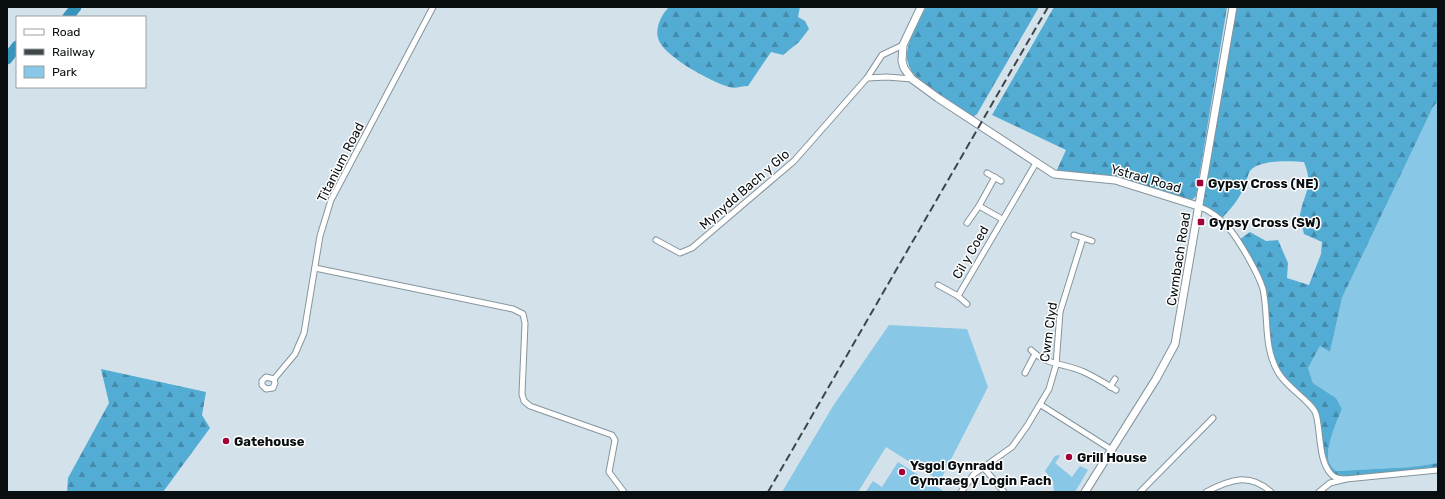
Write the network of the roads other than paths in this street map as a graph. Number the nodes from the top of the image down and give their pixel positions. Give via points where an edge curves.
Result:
1 (433, 7) edge
2 (921, 7) edge
3 (1233, 7) edge
4 (903, 45) junction
5 (867, 78) junction
6 (912, 79) junction
7 (1036, 163) junction
8 (987, 174) dead end
9 (995, 178) junction
10 (1000, 181) dead end
11 (979, 206) junction
12 (1198, 206) junction
13 (1002, 219) junction
14 (967, 223) dead end
15 (1074, 235) dead end
16 (1083, 238) junction
17 (656, 240) dead end
18 (1092, 241) dead end
19 (315, 268) junction
20 (938, 284) dead end
21 (958, 296) junction
22 (967, 304) dead end
23 (1056, 365) junction
24 (1024, 373) dead end
25 (274, 379) dead end
26 (1115, 379) dead end
27 (1110, 387) junction
28 (1116, 390) dead end
29 (1040, 405) junction
30 (1213, 418) dead end
31 (1112, 450) junction
32 (983, 467) junction
33 (1438, 470) edge
34 (1332, 475) junction
35 (1346, 479) junction
36 (1330, 483) junction
37 (624, 492) edge
38 (961, 492) edge
39 (1004, 492) edge
40 (1085, 492) edge
41 (1140, 492) edge
42 (1206, 492) edge
43 (1271, 492) edge
44 (1320, 492) edge

1 - 19 street, Titanium Road via 331,200 320,236
2 - 4 main road, Ystrad Road
3 - 12 main road, Cwmbach Road
4 - 5 street, Mynydd Bach y Glo via 882,55
4 - 6 main road, Ystrad Road via 902,61
5 - 6 street via 887,76
5 - 17 street, Mynydd Bach y Glo via 794,161 692,248 680,253
6 - 7 main road, Ystrad Road via 958,113
7 - 12 main road, Ystrad Road via 1054,174 1115,180
7 - 13 street, Cil y Coed
8 - 9 street
9 - 10 street
9 - 11 street, Cil y Coed
11 - 13 street, Cil y Coed
11 - 14 street, Cil y Coed
12 - 31 main road, Cwmbach Road via 1175,344
12 - 34 street, Ystrad Road via 1210,210 1229,227 1255,269 1263,289 1270,356 1278,373 1289,387 1312,407 1316,414 1323,454
13 - 21 street, Cil y Coed
15 - 16 street
16 - 18 street
16 - 23 street, Cwm Clyd via 1060,312
19 - 25 street, Titanium Road via 301,341
19 - 37 street via 513,309 523,314 524,401 530,406 612,435 615,440 609,472
20 - 21 street, Cil y Coed
21 - 22 street, Cil y Coed
23 - 24 street via 1033,352
23 - 27 street via 1068,365
23 - 29 street, Cwm Clyd via 1049,389
26 - 27 street
27 - 28 street
29 - 31 street
29 - 32 street, Cwm Clyd via 1012,447
30 - 41 street via 1206,421
31 - 40 main road, Cwmbach Road
32 - 38 street, Cwm Clyd via 974,474
32 - 39 street
33 - 35 street
34 - 35 street
34 - 36 street
35 - 36 street
36 - 44 street
42 - 43 street via 1228,481 1241,479

